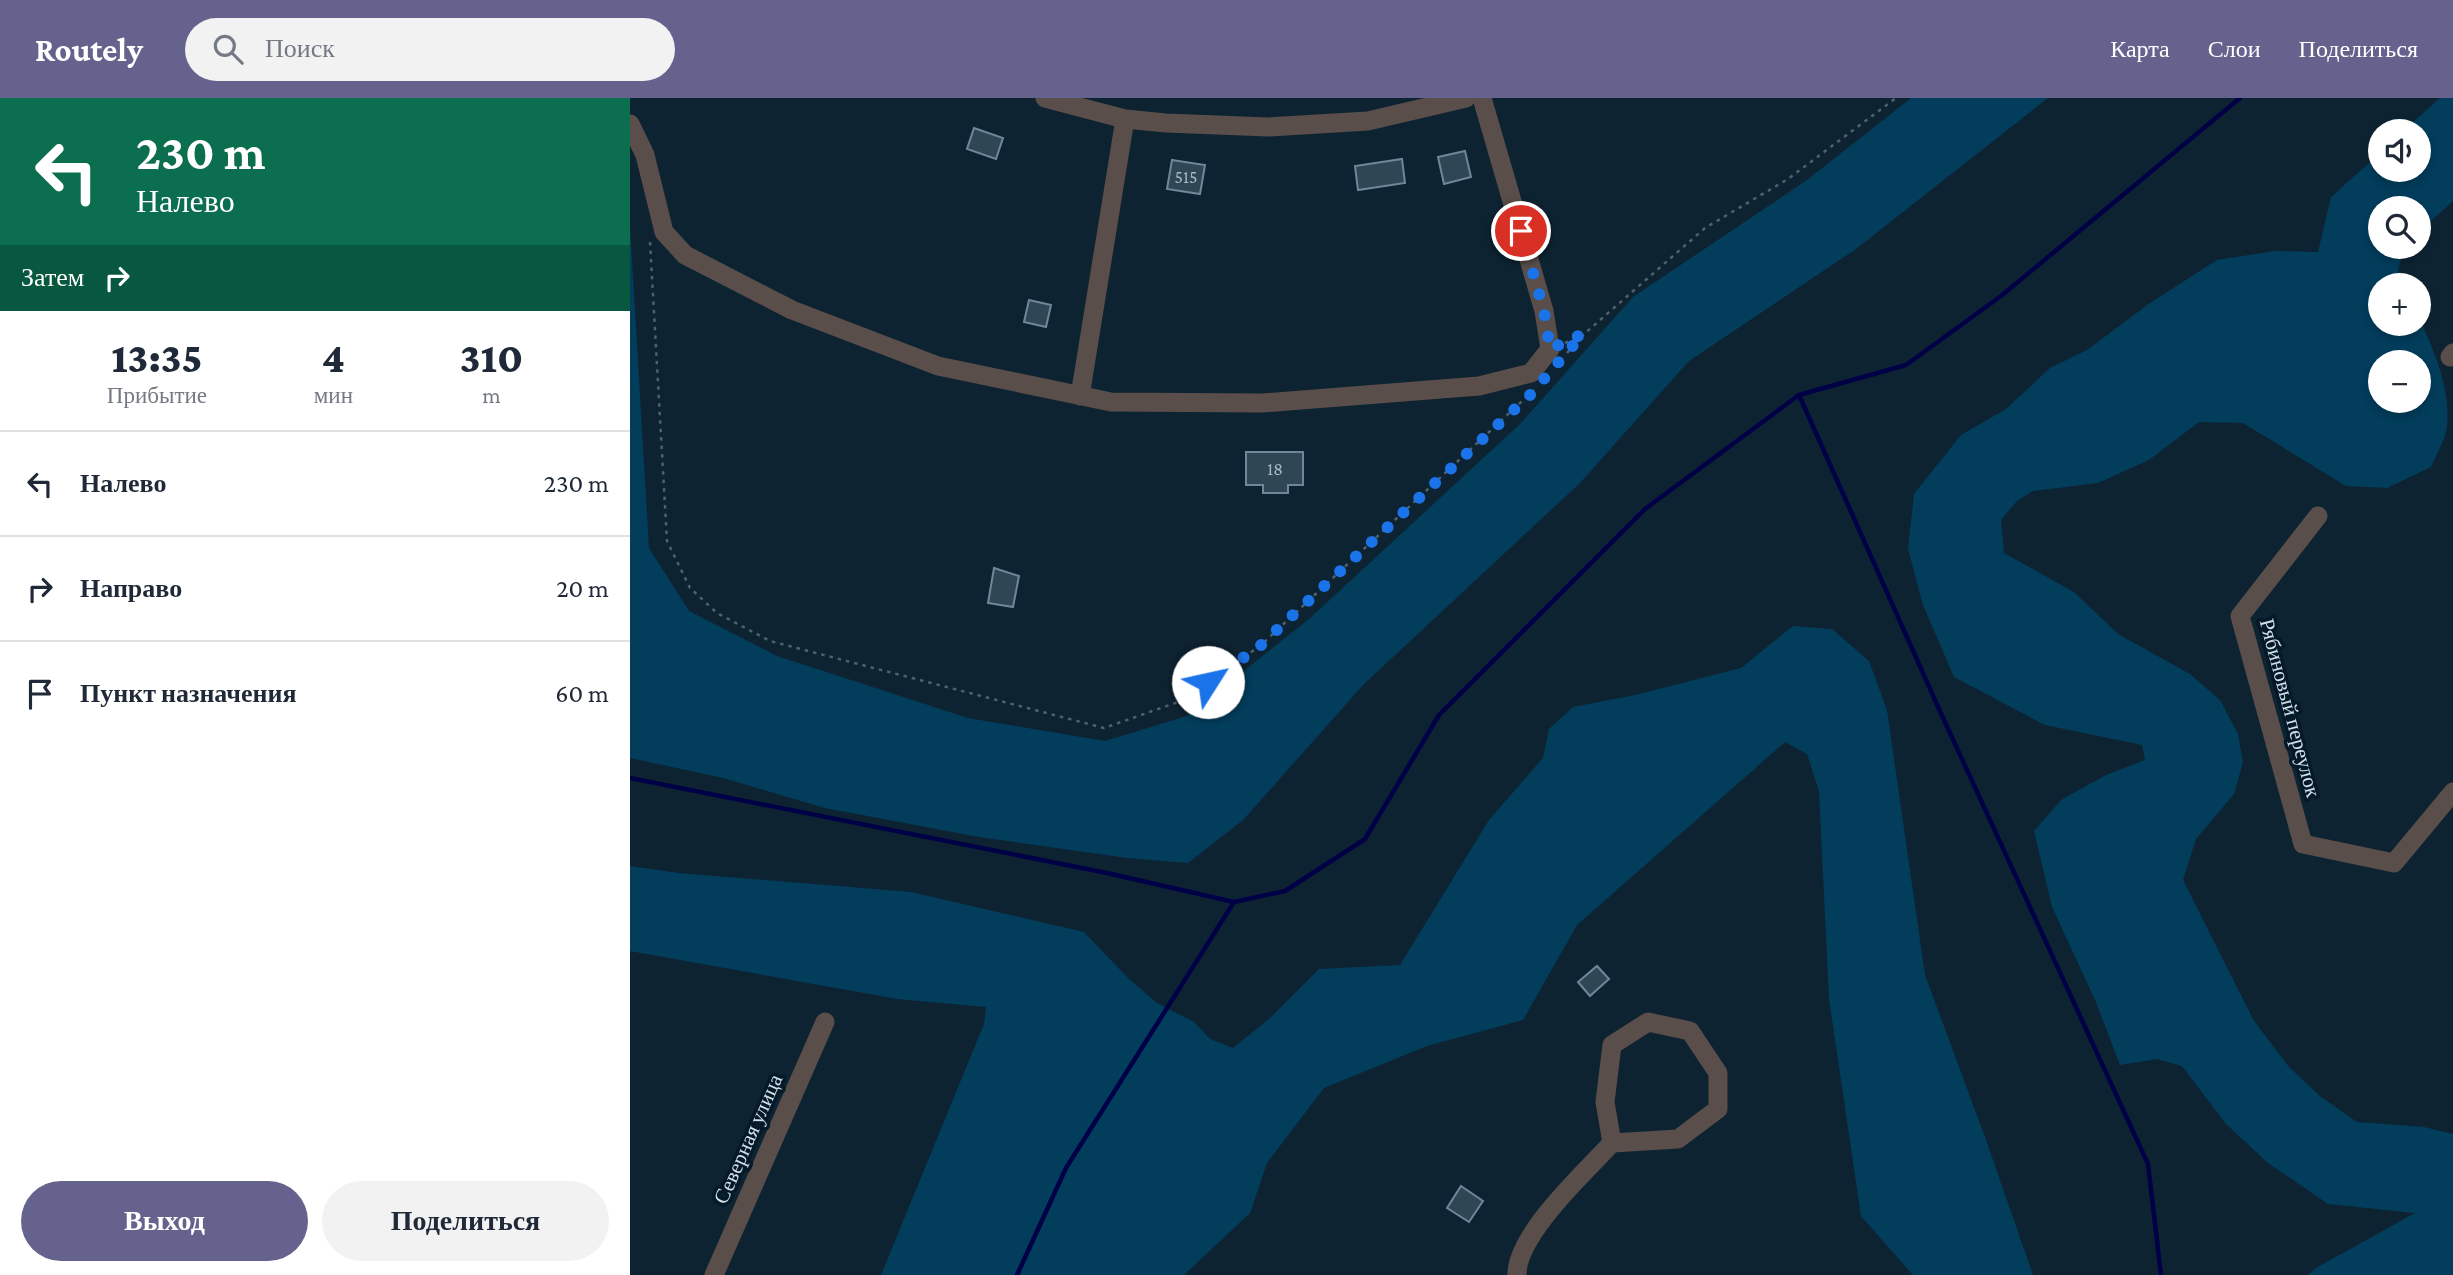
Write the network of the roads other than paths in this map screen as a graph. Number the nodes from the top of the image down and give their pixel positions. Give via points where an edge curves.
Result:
1 (1045, 98) edge
2 (1466, 98) edge
3 (1482, 98) edge
4 (1125, 120) junction
5 (630, 124) edge
6 (1080, 396) junction
7 (2318, 516) dead end
8 (2453, 792) edge
9 (825, 1022) dead end
10 (1612, 1143) junction
11 (714, 1275) edge
12 (1517, 1275) edge

1 - 4 street
2 - 4 street via 1368,121 1268,127
3 - 6 street via 1558,352 1531,373 1479,386 1263,403 1111,402
4 - 6 street
5 - 6 street via 645,155 664,232 685,255 792,310 937,366
7 - 8 street, Рябиновый переулок via 2241,616 2303,844 2394,863
9 - 11 street, Северная улица
10 - 10 street via 1678,1139 1718,1109 1718,1073 1690,1031 1648,1022 1612,1045 1605,1102
10 - 12 street via 1550,1209 1517,1262

